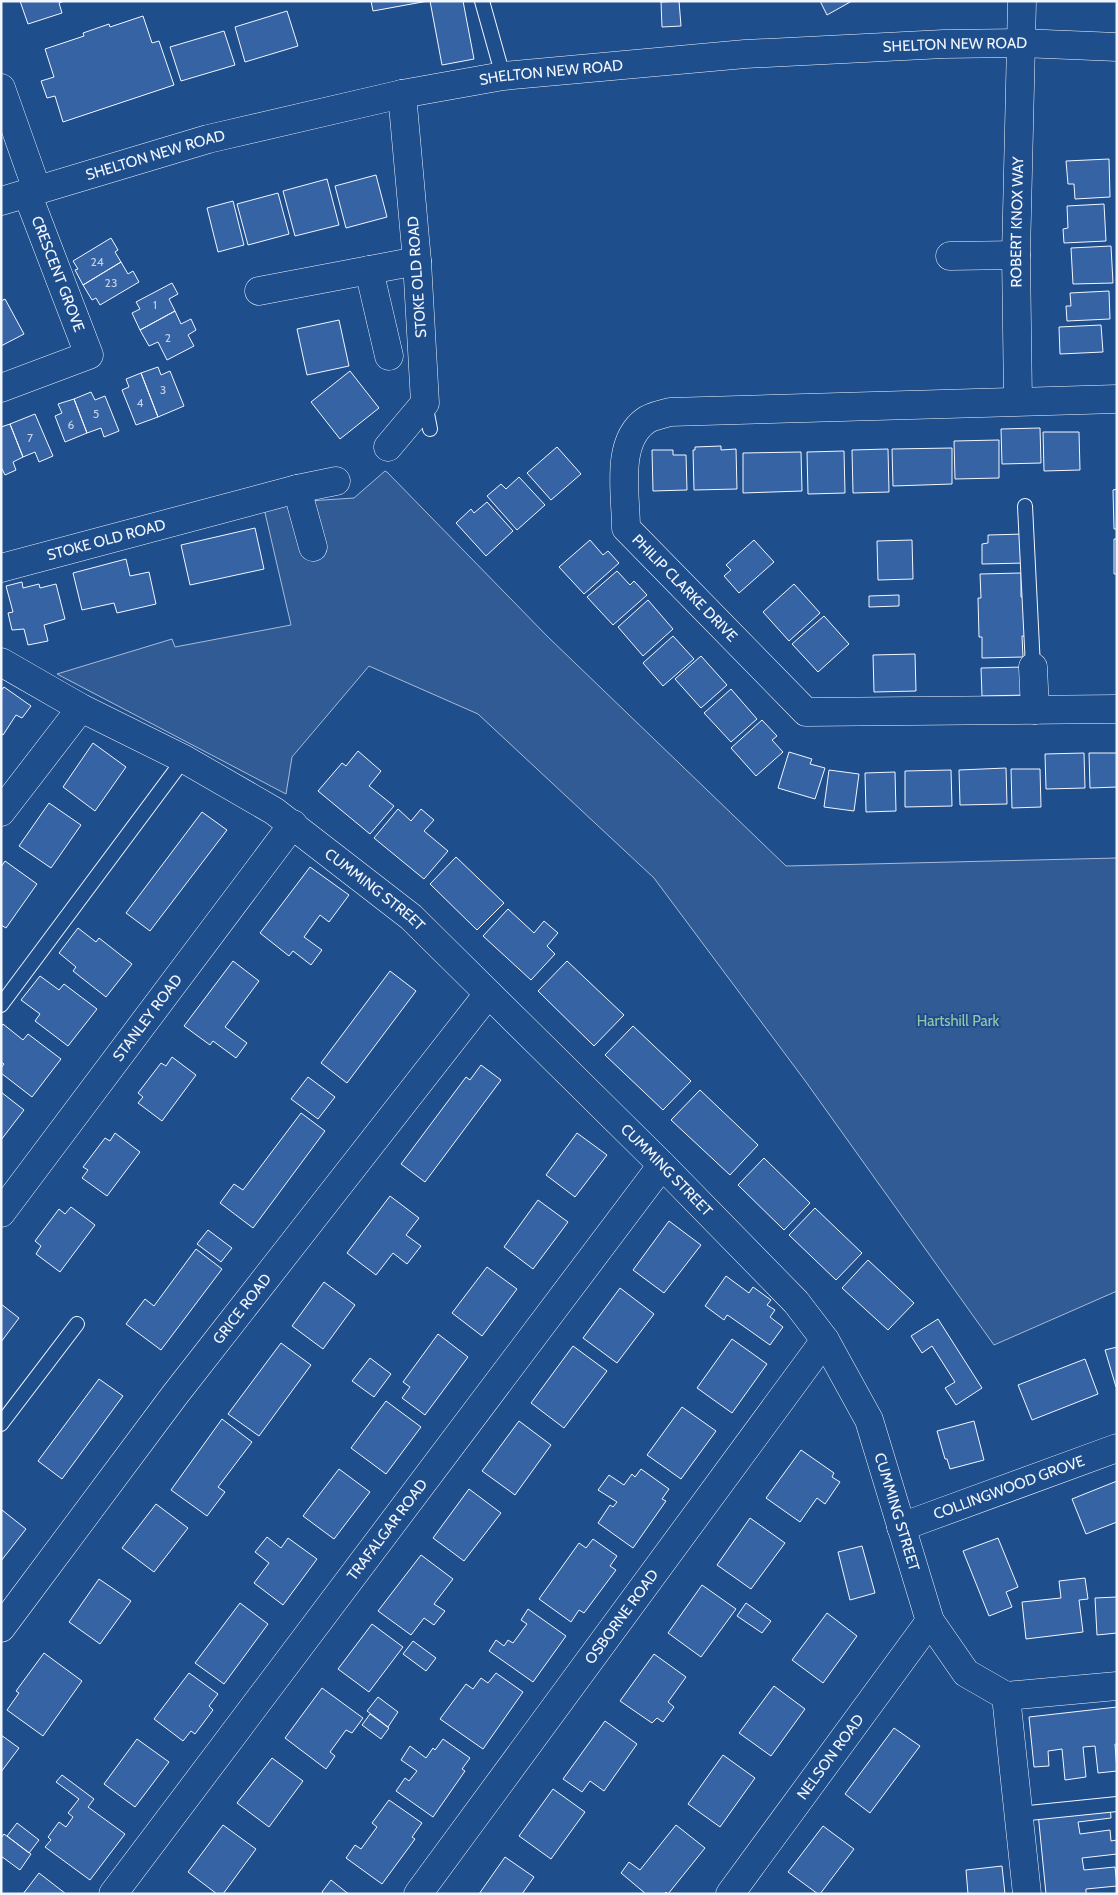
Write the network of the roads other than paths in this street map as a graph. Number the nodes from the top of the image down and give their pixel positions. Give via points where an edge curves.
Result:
1 (482, 1) edge
2 (1022, 1) edge
3 (1021, 43) junction
4 (1117, 47) edge
5 (503, 76) junction
6 (1, 88) edge
7 (402, 94) junction
8 (32, 192) junction
9 (1, 201) edge
10 (1016, 255) junction
11 (950, 256) dead end
12 (417, 261) junction
13 (369, 270) junction
14 (259, 291) dead end
15 (389, 356) dead end
16 (1, 388) edge
17 (1117, 399) edge
18 (1018, 401) junction
19 (388, 447) dead end
20 (336, 481) dead end
21 (297, 488) junction
22 (1025, 506) dead end
23 (313, 547) dead end
24 (1, 568) edge
25 (1, 662) edge
26 (1033, 667) joint
27 (81, 708) junction
28 (1117, 709) edge
29 (1035, 710) junction
30 (184, 759) junction
31 (1, 812) edge
32 (293, 824) junction
33 (488, 994) junction
34 (1, 1005) edge
35 (662, 1165) junction
36 (1, 1213) edge
37 (77, 1324) dead end
38 (825, 1340) junction
39 (1, 1424) edge
40 (1117, 1448) edge
41 (901, 1527) junction
42 (930, 1620) junction
43 (1, 1628) edge
44 (1117, 1686) edge
45 (1006, 1696) junction
46 (1117, 1804) edge
47 (1019, 1814) junction
48 (113, 1894) edge
49 (418, 1894) edge
50 (730, 1894) edge
51 (1027, 1894) edge

1 - 5 lane
2 - 3 street, ROBERT KNOX WAY
3 - 4 street, SHELTON NEW ROAD
3 - 5 street, SHELTON NEW ROAD via 745,54
3 - 10 street, ROBERT KNOX WAY
5 - 7 street, SHELTON NEW ROAD
6 - 8 street, CRESCENT GROVE
7 - 8 street, SHELTON NEW ROAD via 208,138
7 - 12 street, STOKE OLD ROAD
8 - 9 street, SHELTON NEW ROAD
8 - 16 street, CRESCENT GROVE via 98,352
10 - 11 street
10 - 18 street, ROBERT KNOX WAY
12 - 13 street
12 - 19 street, STOKE OLD ROAD via 428,416
13 - 14 street
13 - 15 street
17 - 18 street, PHILIP CLARKE DRIVE
18 - 29 street, PHILIP CLARKE DRIVE via 670,412 646,420 633,434 625,455 626,528 806,712
20 - 21 street, STOKE OLD ROAD
21 - 23 street
21 - 24 street, STOKE OLD ROAD
22 - 26 lane
25 - 27 street, CUMMING STREET
26 - 29 street
27 - 30 street, CUMMING STREET
27 - 31 street
28 - 29 street, PHILIP CLARKE DRIVE
30 - 32 street, CUMMING STREET
30 - 34 lane
32 - 33 street, CUMMING STREET via 411,918
32 - 36 street, STANLEY ROAD
33 - 35 street, CUMMING STREET
33 - 43 street, GRICE ROAD via 174,1396
35 - 38 street, CUMMING STREET via 796,1302
35 - 48 street, TRAFALGAR ROAD
37 - 39 lane
38 - 41 street, CUMMING STREET via 868,1420
38 - 49 street, OSBORNE ROAD
40 - 41 street, COLLINGWOOD GROVE
41 - 42 street, CUMMING STREET
42 - 45 street, CUMMING STREET via 966,1672
42 - 50 street, NELSON ROAD
44 - 45 street
45 - 47 street
46 - 47 lane
47 - 51 street

